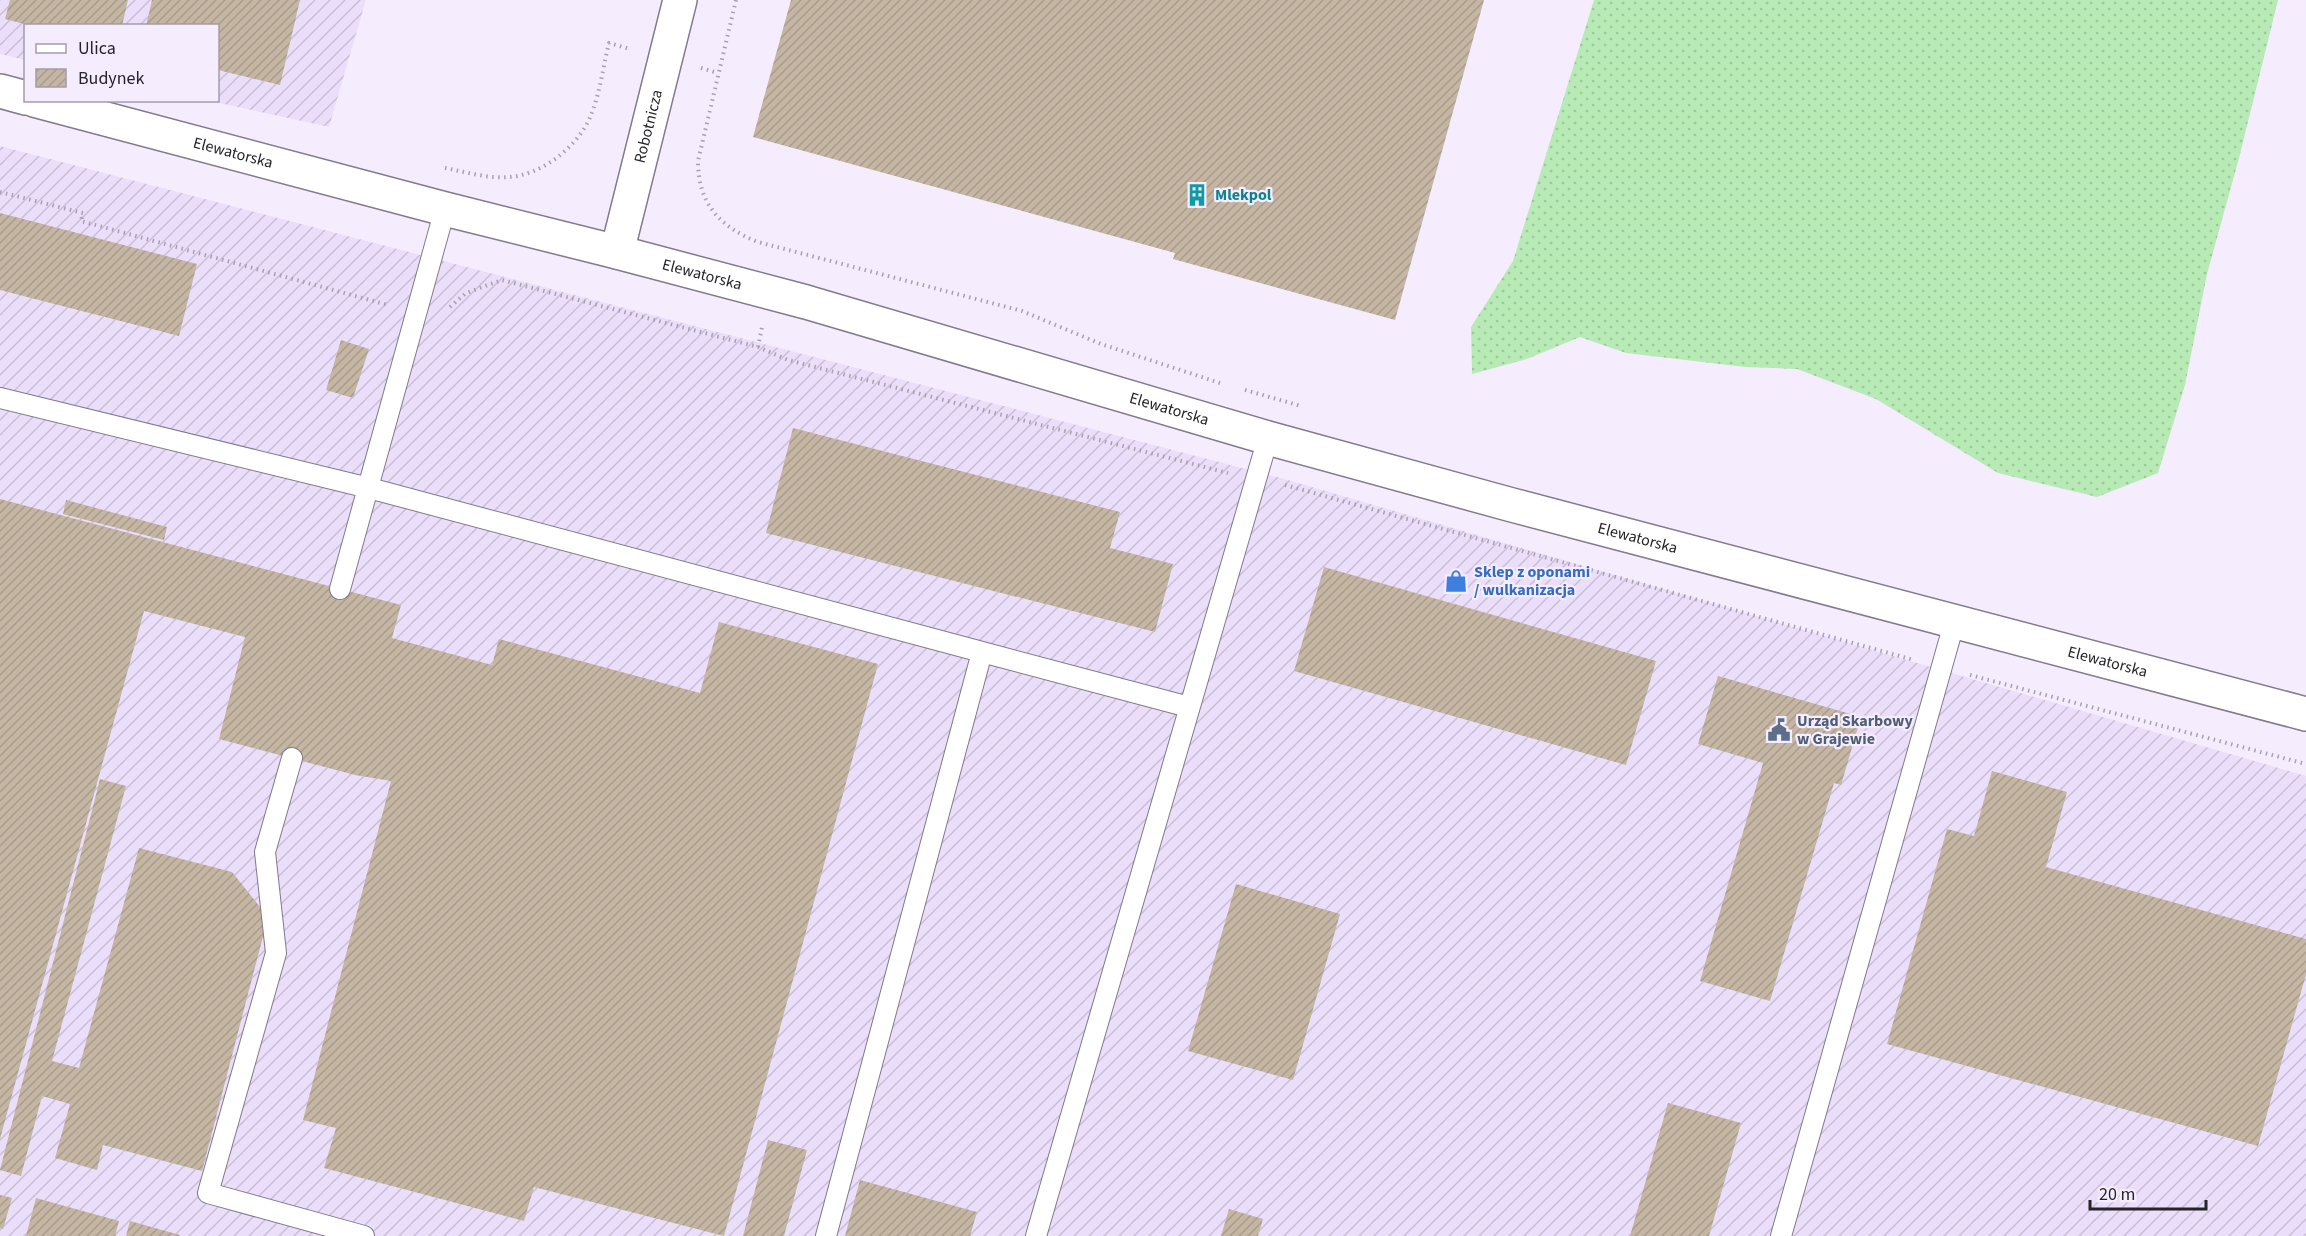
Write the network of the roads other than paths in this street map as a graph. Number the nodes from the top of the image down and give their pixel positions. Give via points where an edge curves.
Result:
1 (680, 0) edge
2 (0, 92) edge
3 (24, 98) edge
4 (42, 102) edge
5 (445, 209) junction
6 (617, 252) junction
7 (0, 398) edge
8 (1268, 438) junction
9 (369, 488) junction
10 (340, 589) dead end
11 (1955, 620) junction
12 (982, 652) junction
13 (1189, 707) junction
14 (2306, 714) edge
15 (292, 758) dead end
16 (306, 1228) edge
17 (364, 1236) edge
18 (826, 1236) edge
19 (1036, 1236) edge
20 (1781, 1236) edge

1 - 6 street, Robotnicza
2 - 3 street
4 - 5 street, Elewatorska
5 - 6 street, Elewatorska
5 - 9 lane
6 - 8 street, Elewatorska via 806,302
7 - 9 lane
8 - 11 street, Elewatorska
8 - 13 lane
9 - 10 lane
9 - 12 lane
11 - 14 street, Elewatorska
11 - 20 lane
12 - 13 lane
12 - 18 lane
13 - 19 lane
15 - 16 lane via 266,852 276,953 208,1193
16 - 17 lane

